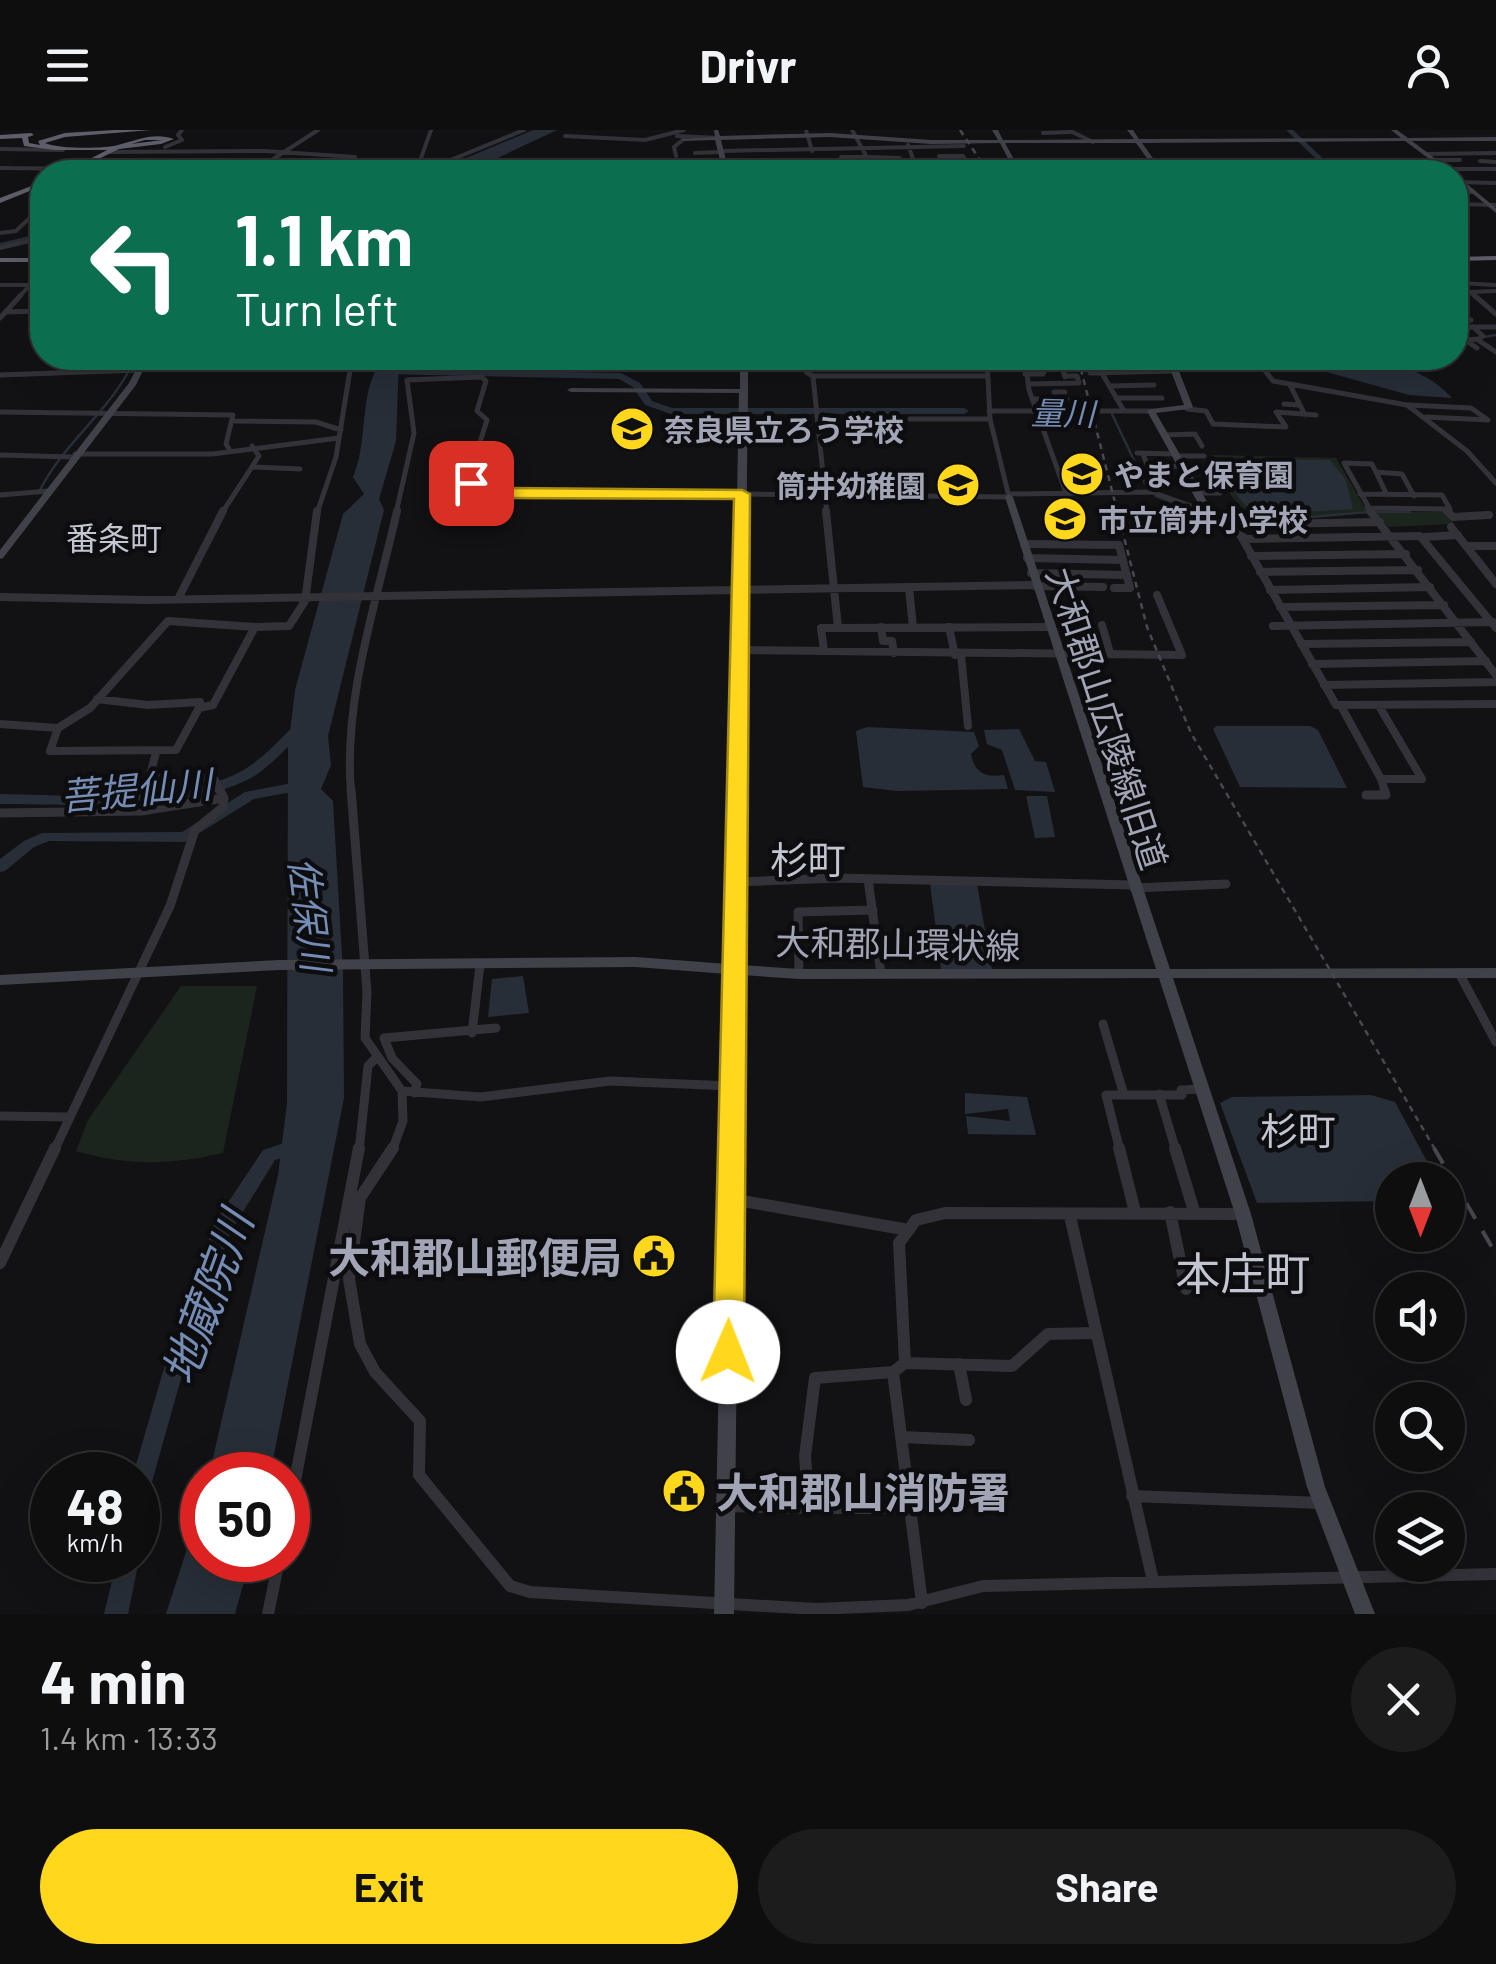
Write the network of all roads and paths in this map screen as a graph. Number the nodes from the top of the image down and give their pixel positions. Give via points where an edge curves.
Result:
1 (44, 130) edge
2 (81, 130) edge
3 (110, 130) edge
4 (182, 130) edge
5 (318, 130) edge
6 (431, 130) edge
7 (524, 130) edge
8 (684, 130) edge
9 (995, 130) edge
10 (1130, 130) edge
11 (1285, 130) edge
12 (1394, 130) edge
13 (145, 131) edge
14 (1070, 131) edge
15 (1042, 132) edge
16 (24, 133) edge
17 (807, 133) edge
18 (854, 133) edge
19 (717, 134) edge
20 (565, 136) dead end
21 (680, 138) junction
22 (698, 138) junction
23 (1496, 139) edge
24 (0, 140) edge
25 (1478, 140) junction
26 (1000, 142) junction
27 (1043, 142) junction
28 (1094, 142) junction
29 (1139, 142) junction
30 (1300, 142) junction
31 (1411, 142) junction
32 (129, 145) junction
33 (908, 145) junction
34 (964, 146) dead end
35 (80, 147) junction
36 (114, 148) junction
37 (161, 151) junction
38 (220, 151) junction
39 (798, 151) junction
40 (812, 151) junction
41 (284, 152) junction
42 (706, 152) junction
43 (721, 152) junction
44 (695, 153) dead end
45 (1496, 153) edge
46 (839, 154) junction
47 (1426, 154) junction
48 (869, 155) junction
49 (676, 156) dead end
50 (90, 160) edge
51 (92, 160) edge
52 (92, 160) edge
53 (151, 160) edge
54 (214, 160) edge
55 (270, 160) edge
56 (355, 160) edge
57 (419, 160) edge
58 (451, 160) edge
59 (723, 160) edge
60 (798, 160) edge
61 (840, 160) edge
62 (871, 160) edge
63 (914, 160) edge
64 (1011, 160) edge
65 (1152, 160) edge
66 (1434, 160) joint
67 (1460, 160) dead end
68 (1480, 161) dead end
69 (1496, 162) edge
70 (0, 168) edge
71 (30, 168) edge
72 (1496, 169) edge
73 (1468, 174) edge
74 (1468, 178) edge
75 (1496, 182) edge
76 (30, 187) edge
77 (1468, 187) edge
78 (1468, 192) edge
79 (1474, 192) junction
80 (0, 199) edge
81 (1468, 199) edge
82 (1468, 202) edge
83 (1472, 202) junction
84 (1494, 208) edge
85 (30, 216) edge
86 (10, 232) junction
87 (0, 233) edge
88 (30, 240) edge
89 (18, 242) junction
90 (0, 248) edge
91 (1468, 258) edge
92 (1496, 258) edge
93 (0, 260) edge
94 (30, 260) edge
95 (1468, 283) edge
96 (0, 285) edge
97 (30, 285) edge
98 (30, 286) edge
99 (1496, 288) edge
100 (1470, 294) joint
101 (1496, 303) edge
102 (1484, 304) junction
103 (30, 311) edge
104 (3, 314) edge
105 (1496, 314) edge
106 (1470, 325) joint
107 (1491, 334) edge
108 (1468, 342) edge
109 (1476, 348) dead end
110 (1496, 352) edge
111 (139, 370) joint
112 (350, 370) edge
113 (744, 370) edge
114 (806, 370) edge
115 (987, 370) edge
116 (1025, 370) edge
117 (1044, 370) edge
118 (1063, 370) edge
119 (1100, 370) edge
120 (1262, 370) edge
121 (1145, 372) junction
122 (1174, 372) joint
123 (1090, 373) dead end
124 (1101, 373) junction
125 (1025, 374) junction
126 (0, 375) edge
127 (813, 376) junction
128 (987, 376) junction
129 (1028, 384) junction
130 (1290, 384) junction
131 (1154, 385) junction
132 (1109, 386) junction
133 (1361, 388) dead end
134 (571, 390) dead end
135 (744, 390) junction
136 (1066, 396) dead end
137 (1368, 397) junction
138 (1116, 398) junction
139 (1162, 398) junction
140 (1033, 399) junction
141 (1284, 404) dead end
142 (1406, 404) junction
143 (1300, 405) junction
144 (1187, 408) junction
145 (1170, 410) junction
146 (1037, 411) junction
147 (1124, 411) junction
148 (0, 412) edge
149 (1152, 412) junction
150 (106, 413) junction
151 (990, 415) junction
152 (1305, 415) junction
153 (1316, 415) dead end
154 (1423, 417) junction
155 (910, 419) dead end
156 (234, 421) junction
157 (1204, 430) dead end
158 (340, 434) junction
159 (1164, 435) junction
160 (1139, 441) dead end
161 (1198, 441) junction
162 (1212, 442) dead end
163 (252, 446) junction
164 (229, 449) junction
165 (1141, 454) junction
166 (0, 455) edge
167 (1175, 455) junction
168 (74, 456) junction
169 (1204, 456) dead end
170 (1183, 466) junction
171 (253, 467) junction
172 (300, 469) dead end
173 (1376, 472) junction
174 (1207, 480) dead end
175 (1496, 483) edge
176 (49, 491) junction
177 (1066, 492) junction
178 (1198, 493) junction
179 (742, 494) junction
180 (1360, 494) junction
181 (0, 495) edge
182 (826, 495) junction
183 (1009, 495) junction
184 (1387, 495) junction
185 (1414, 496) junction
186 (1445, 509) junction
187 (1370, 510) junction
188 (1208, 512) junction
189 (1489, 515) dead end
190 (1380, 522) junction
191 (1224, 525) junction
192 (1451, 527) dead end
193 (1458, 535) junction
194 (1393, 536) junction
195 (1424, 537) junction
196 (1242, 538) junction
197 (1024, 544) junction
198 (1467, 546) junction
199 (1496, 546) edge
200 (1, 551) edge
201 (1406, 554) junction
202 (1251, 556) junction
203 (1027, 558) junction
204 (1122, 560) junction
205 (1418, 570) junction
206 (1260, 572) junction
207 (1127, 575) junction
208 (1033, 581) junction
209 (1496, 584) edge
210 (1104, 587) dead end
211 (1430, 587) junction
212 (909, 588) junction
213 (1114, 588) dead end
214 (833, 590) junction
215 (1270, 590) junction
216 (740, 591) junction
217 (376, 594) junction
218 (308, 595) junction
219 (1157, 596) dead end
220 (0, 597) edge
221 (181, 597) junction
222 (1444, 605) junction
223 (1280, 607) junction
224 (1077, 621) dead end
225 (176, 622) junction
226 (1457, 622) junction
227 (1494, 624) edge
228 (1102, 625) dead end
229 (1273, 626) dead end
230 (1291, 626) junction
231 (912, 627) junction
232 (950, 627) junction
233 (1048, 627) junction
234 (256, 628) junction
235 (838, 628) junction
236 (881, 628) junction
237 (1471, 642) junction
238 (1301, 644) junction
239 (740, 650) junction
240 (824, 651) junction
241 (894, 653) junction
242 (1057, 653) junction
243 (1092, 653) junction
244 (1110, 653) junction
245 (958, 655) junction
246 (1486, 661) junction
247 (1312, 664) junction
248 (1496, 678) edge
249 (1324, 685) junction
250 (97, 699) junction
251 (1496, 704) edge
252 (1341, 706) junction
253 (1380, 706) junction
254 (199, 708) junction
255 (0, 724) edge
256 (968, 726) dead end
257 (58, 728) junction
258 (156, 752) junction
259 (1381, 779) junction
260 (1366, 795) dead end
261 (224, 798) junction
262 (0, 813) edge
263 (868, 879) junction
264 (736, 882) junction
265 (1226, 884) dead end
266 (1134, 887) junction
267 (872, 910) junction
268 (362, 964) junction
269 (480, 965) junction
270 (735, 968) junction
271 (141, 971) junction
272 (1496, 973) edge
273 (799, 974) junction
274 (881, 974) junction
275 (1459, 974) junction
276 (1163, 975) junction
277 (0, 980) edge
278 (1104, 1024) dead end
279 (496, 1028) dead end
280 (472, 1033) junction
281 (1495, 1037) edge
282 (376, 1058) junction
283 (732, 1086) junction
284 (1201, 1090) junction
285 (408, 1092) junction
286 (1124, 1094) junction
287 (1159, 1094) junction
288 (0, 1116) edge
289 (68, 1117) junction
290 (731, 1199) junction
291 (1135, 1212) junction
292 (1170, 1212) junction
293 (1194, 1212) junction
294 (1243, 1214) junction
295 (1070, 1216) junction
296 (902, 1229) junction
297 (0, 1263) edge
298 (1186, 1289) dead end
299 (1096, 1333) junction
300 (959, 1364) junction
301 (899, 1368) junction
302 (966, 1400) dead end
303 (902, 1437) junction
304 (969, 1440) dead end
305 (301, 1452) edge
306 (1132, 1496) junction
307 (1322, 1503) junction
308 (726, 1506) junction
309 (809, 1508) junction
310 (908, 1508) junction
311 (1496, 1574) edge
312 (1348, 1575) junction
313 (1152, 1581) junction
314 (275, 1582) edge
315 (922, 1602) junction
316 (724, 1608) edge
317 (268, 1614) edge
318 (1365, 1614) edge

1 - 16 highway
2 - 16 highway
3 - 16 highway
4 - 37 street via 182,140
5 - 41 street
6 - 57 street
7 - 58 street
8 - 21 street
9 - 26 street
10 - 29 street
11 - 30 street
12 - 31 street
13 - 32 highway via 176,139
13 - 35 highway
13 - 35 highway via 64,135 40,143
13 - 36 highway
13 - 51 highway
14 - 15 street
14 - 28 street
15 - 27 street
16 - 24 highway
16 - 35 highway via 21,144 28,148
17 - 18 street
17 - 19 street
17 - 40 street
18 - 26 street
18 - 48 street
19 - 21 street
19 - 22 street
19 - 43 street
20 - 21 street
21 - 22 street
21 - 49 street
22 - 42 street
23 - 25 street
24 - 35 highway via 24,151
25 - 31 street
25 - 45 street
26 - 27 street
26 - 64 street
27 - 28 street
28 - 29 street
29 - 30 street
29 - 65 street
30 - 31 street
31 - 47 street
32 - 36 highway
32 - 36 highway via 171,138 146,136
33 - 34 street
33 - 48 street
33 - 63 street
35 - 36 highway
35 - 50 highway via 106,150
36 - 37 street
36 - 52 highway
37 - 38 street
37 - 53 street
38 - 41 street
38 - 54 street
39 - 40 street
39 - 43 street
39 - 60 street
40 - 46 street
41 - 55 street
41 - 56 street
42 - 43 street
42 - 44 street
43 - 59 street
45 - 47 street
46 - 48 street
46 - 61 street
47 - 66 street
48 - 48 street via 898,158
48 - 62 street
66 - 67 street
68 - 69 street
70 - 71 street
72 - 73 street
74 - 75 street
76 - 80 highway
77 - 79 street
78 - 79 street
79 - 84 street
81 - 83 street
82 - 83 street
83 - 84 street
85 - 86 street
86 - 87 street
86 - 89 street
88 - 89 street
89 - 90 street
91 - 92 highway
93 - 94 highway
95 - 99 street
96 - 97 street
98 - 104 street
99 - 100 street
100 - 102 street
101 - 102 street
102 - 105 street
103 - 104 street
106 - 107 street
106 - 107 street
107 - 110 street
108 - 109 street
111 - 126 street
111 - 150 street
112 - 158 street
113 - 135 street
114 - 127 street
115 - 128 street, 大和郡山広陵線旧道
116 - 125 street
117 - 125 street
118 - 129 street via 1079,383
119 - 124 street
120 - 130 street
121 - 122 street
121 - 124 street
121 - 131 street
122 - 144 street
123 - 124 street
124 - 132 street
125 - 129 street
127 - 128 street
127 - 182 street
128 - 151 street, 大和郡山広陵線旧道
129 - 140 street
130 - 137 street
130 - 143 street
131 - 132 street
131 - 139 street
132 - 138 street
133 - 137 street
134 - 135 street
135 - 179 street
136 - 140 street
137 - 142 street
138 - 139 street
138 - 147 street
139 - 145 street
140 - 146 street
141 - 143 street
142 - 154 street
142 - 154 street via 1471,408 1488,420
143 - 152 street
144 - 145 street
144 - 152 street via 1206,411 1213,424 1286,428 1276,412
145 - 149 street
146 - 147 street
146 - 151 street
146 - 177 street
147 - 149 street
148 - 150 street
149 - 159 street
150 - 156 street via 233,415
150 - 168 street
151 - 155 street
151 - 183 street, 大和郡山広陵線旧道
152 - 153 street
154 - 175 street
156 - 158 street via 316,422
156 - 164 street
157 - 161 street
158 - 163 street via 301,446
158 - 218 street via 319,498
159 - 161 street
159 - 167 street
160 - 165 street
161 - 162 street
163 - 164 street
163 - 171 street via 259,456
164 - 168 street
165 - 167 street
165 - 170 street via 1148,467
166 - 168 street
167 - 169 street
167 - 170 street
168 - 176 street
170 - 178 street
171 - 172 street
171 - 221 street
173 - 180 street via 1372,464 1344,463
173 - 184 street
173 - 185 street via 1402,474
174 - 178 street via 1216,493
176 - 181 street
176 - 200 street
177 - 183 street
177 - 188 street via 1149,492
178 - 188 street
179 - 182 street
179 - 216 street
179 - 217 street via 478,490 470,474 487,420 477,411 486,381 410,377 414,433
180 - 184 street
180 - 187 street
182 - 183 street
182 - 214 street
183 - 197 street, 大和郡山広陵線旧道
184 - 185 street
185 - 186 street via 1442,495
186 - 187 street
186 - 189 street via 1454,517
187 - 190 street
188 - 191 street
190 - 191 street
190 - 194 street
191 - 196 street
192 - 193 street
193 - 195 street
193 - 198 street
194 - 195 street
194 - 196 street
194 - 201 street
195 - 227 street
196 - 202 street
197 - 203 street, 大和郡山広陵線旧道
197 - 204 street via 1118,545
198 - 199 street
198 - 209 street
201 - 202 street
201 - 205 street
202 - 206 street
203 - 204 street
203 - 208 street, 大和郡山広陵線旧道
204 - 207 street
205 - 206 street
205 - 211 street
206 - 215 street
207 - 208 street
207 - 213 street via 1130,588
208 - 210 street
208 - 212 street
208 - 233 street, 大和郡山広陵線旧道
211 - 215 street
211 - 222 street
212 - 214 street
212 - 231 street
214 - 216 street
214 - 235 street
215 - 223 street
216 - 217 street
216 - 239 street
217 - 218 street
217 - 268 street via 348,758
218 - 221 street
218 - 234 street via 289,626
219 - 244 street via 1182,655
220 - 221 street
221 - 225 street
222 - 223 street
222 - 226 street
223 - 230 street
224 - 243 street
225 - 234 street
225 - 250 street via 168,621 146,642
226 - 227 street
226 - 230 street
226 - 237 street
228 - 244 street
229 - 230 street
230 - 238 street
231 - 232 street
231 - 236 street
232 - 233 street
232 - 245 street
233 - 242 street, 大和郡山広陵線旧道
234 - 254 street via 213,705
235 - 236 street
235 - 240 street via 821,628
236 - 241 street
237 - 238 street
237 - 246 street
238 - 247 street
239 - 240 street
239 - 264 street
240 - 241 street
241 - 245 street
242 - 243 street
242 - 245 street
242 - 266 street, 大和郡山広陵線旧道
243 - 244 street
245 - 256 street
246 - 247 street
246 - 248 street
247 - 249 street
248 - 249 street
249 - 252 street
250 - 254 street via 148,706 200,702
250 - 257 street
251 - 253 street
252 - 253 street
252 - 259 street
253 - 259 street via 1422,779
254 - 258 street via 176,750
255 - 257 street
257 - 258 street via 48,747 54,754
258 - 261 street via 154,779 213,777
259 - 260 street via 1386,795
261 - 262 street via 141,811
261 - 271 street via 194,835
263 - 264 street
263 - 266 street
263 - 267 street
264 - 270 street
265 - 266 street
266 - 276 street, 大和郡山広陵線旧道
267 - 273 street via 798,912
267 - 274 street
268 - 269 street, 大和郡山環状線
268 - 271 street, 大和郡山環状線
268 - 282 street via 365,1038
269 - 270 street, 大和郡山環状線
269 - 280 street
270 - 273 street, 大和郡山環状線
270 - 283 street
271 - 277 street, 大和郡山環状線
271 - 289 street
272 - 275 street, 大和郡山環状線
273 - 274 street, 大和郡山環状線
274 - 276 street, 大和郡山環状線
275 - 276 street, 大和郡山環状線
275 - 281 street
276 - 284 street, 大和郡山広陵線旧道
278 - 286 street
279 - 280 street
280 - 285 street via 384,1038 392,1058 417,1084
282 - 285 street
282 - 305 street via 368,1066 369,1099
283 - 285 street via 610,1081 481,1098
283 - 290 street
284 - 287 street
284 - 294 street, 大和郡山広陵線旧道
285 - 316 street via 401,1134 360,1198 349,1297 374,1372 420,1420 419,1475 510,1586 556,1596
286 - 287 street
286 - 291 street via 1106,1094
287 - 293 street
288 - 289 street
289 - 297 street
290 - 296 street
290 - 308 street
291 - 292 street
291 - 295 street
292 - 293 street
292 - 298 street
293 - 294 street
294 - 307 street, 大和郡山広陵線旧道
295 - 296 street via 945,1212
295 - 299 street
296 - 301 street
299 - 300 street via 1048,1334 1012,1366
299 - 306 street
300 - 301 street
300 - 302 street
301 - 303 street
301 - 309 street via 815,1378 805,1456
303 - 304 street
303 - 310 street
306 - 307 street
306 - 313 street
307 - 312 street, 大和郡山広陵線旧道
308 - 309 street
308 - 316 street
309 - 310 street
310 - 315 street
311 - 312 street
312 - 313 street
312 - 318 street, 大和郡山広陵線旧道
313 - 315 street via 983,1586
314 - 317 street
315 - 316 street

